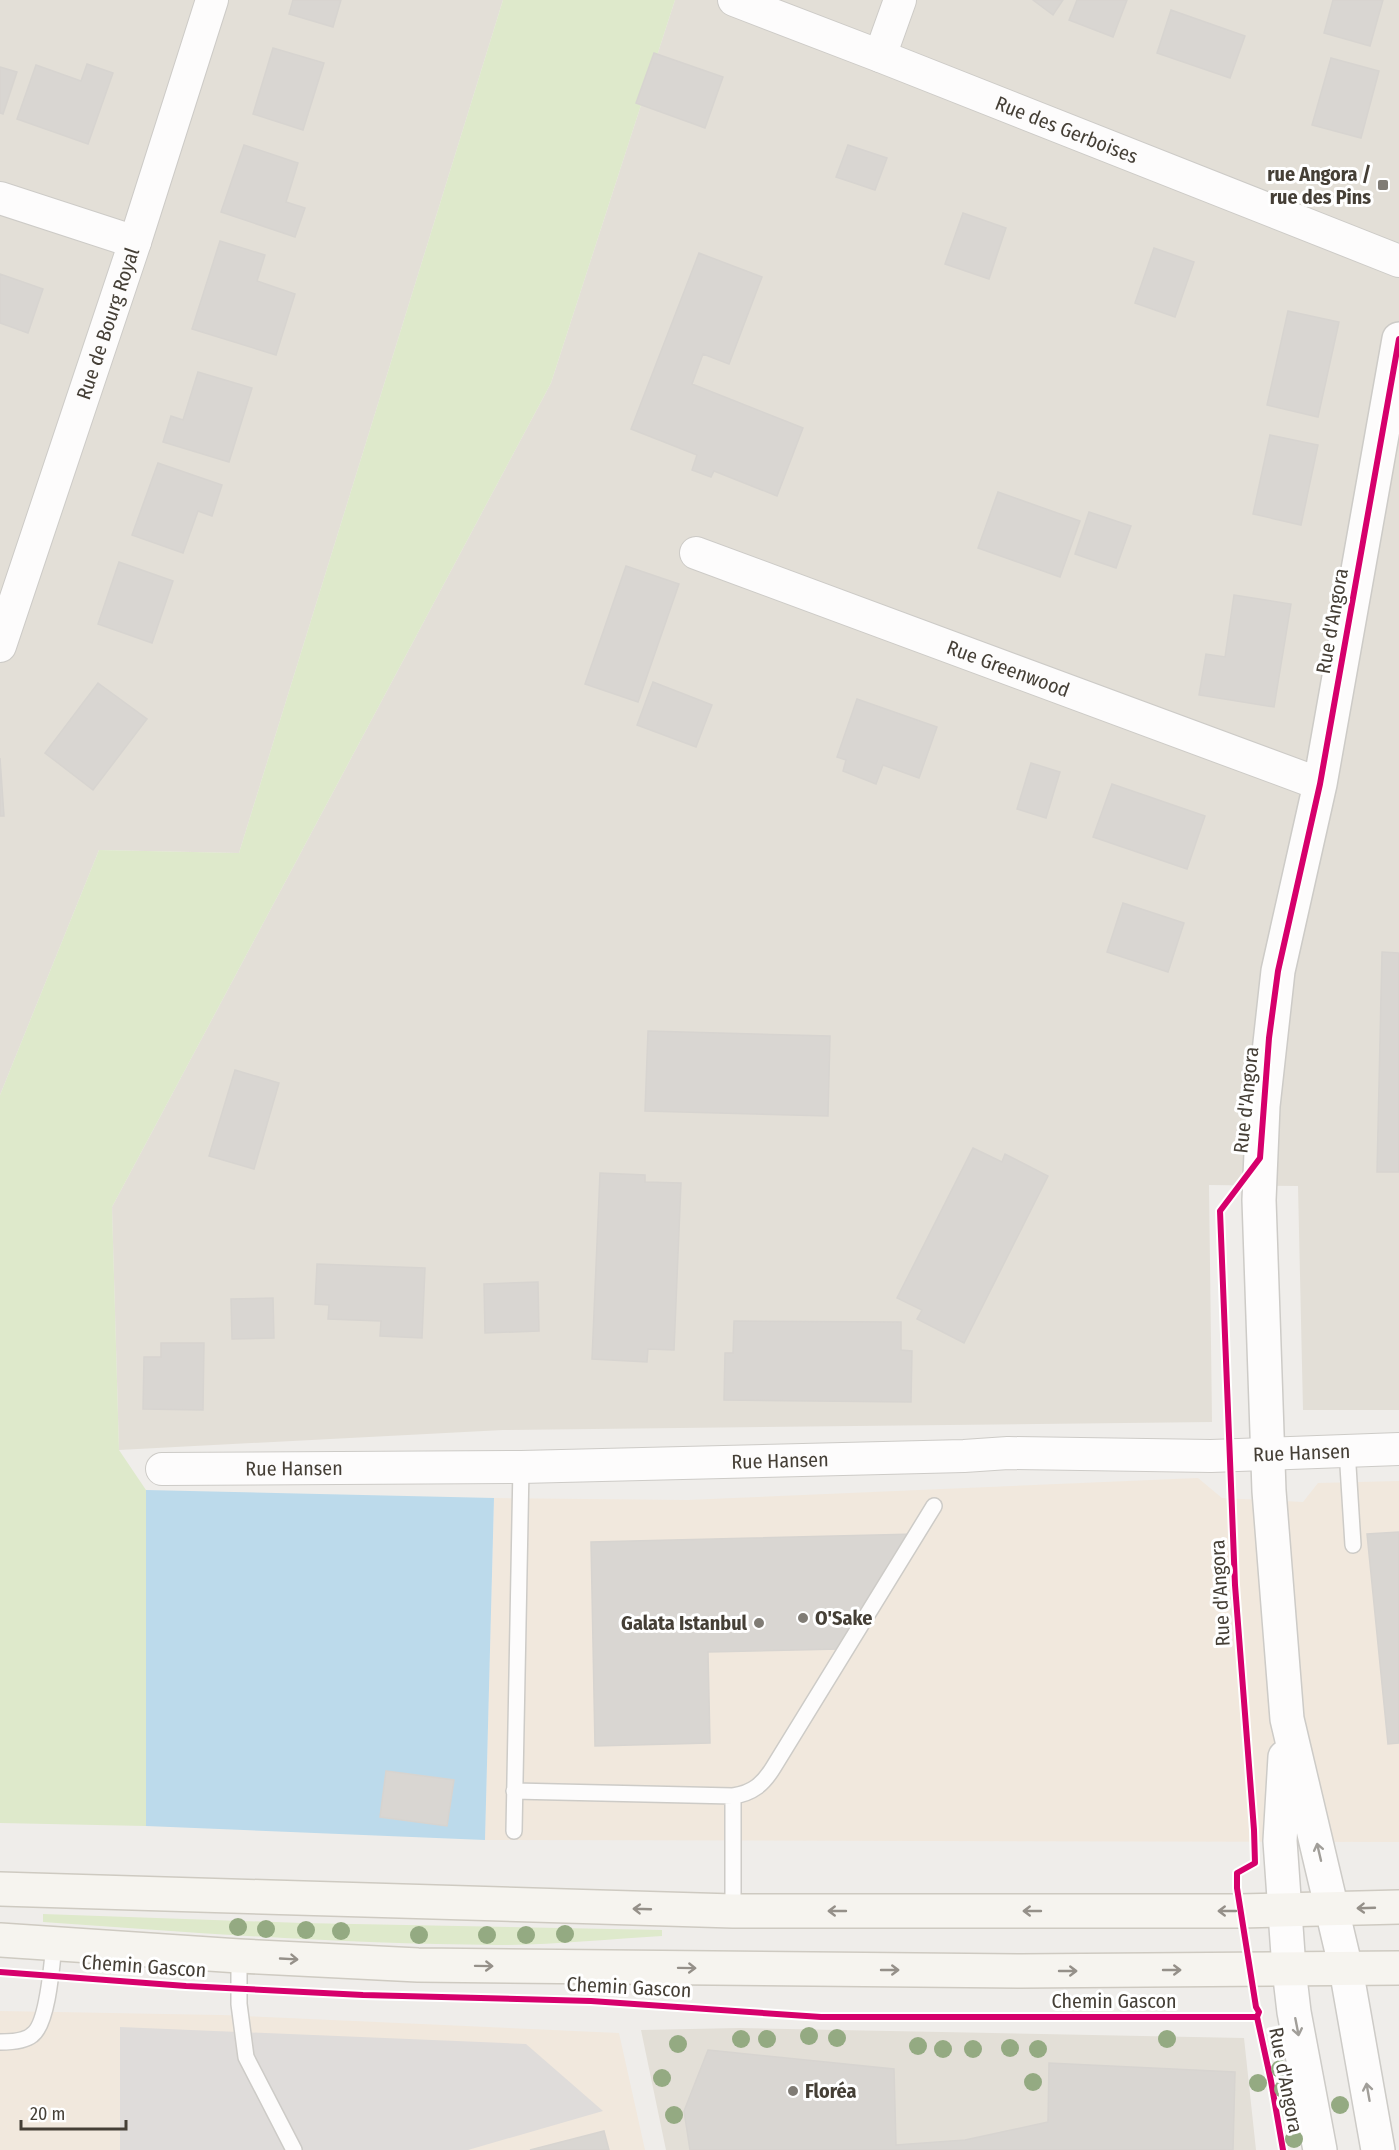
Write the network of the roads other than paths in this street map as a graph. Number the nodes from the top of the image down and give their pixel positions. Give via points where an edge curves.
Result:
1 (212, 0) edge
2 (734, 0) edge
3 (900, 0) edge
4 (880, 56) junction
5 (0, 198) edge
6 (135, 242) junction
7 (1399, 261) edge
8 (1399, 339) edge
9 (696, 553) dead end
10 (0, 646) edge
11 (1320, 784) junction
12 (1399, 1449) edge
13 (1347, 1450) junction
14 (1267, 1454) junction
15 (521, 1467) junction
16 (162, 1469) dead end
17 (934, 1506) dead end
18 (1353, 1545) dead end
19 (1287, 1719) junction
20 (514, 1791) junction
21 (733, 1796) junction
22 (514, 1831) dead end
23 (0, 1889) edge
24 (1399, 1907) edge
25 (1332, 1909) junction
26 (1285, 1910) junction
27 (733, 1911) junction
28 (0, 1940) edge
29 (54, 1944) junction
30 (239, 1956) junction
31 (1399, 1968) edge
32 (1289, 1969) junction
33 (1346, 1969) junction
34 (0, 2042) edge
35 (294, 2150) edge
36 (1320, 2150) edge
37 (1378, 2150) edge

1 - 6 street, Rue de Bourg Royal
2 - 4 street, Rue des Gerboises
3 - 4 street
4 - 7 street, Rue des Gerboises
5 - 6 street
6 - 10 street, Rue de Bourg Royal
8 - 11 street, Rue d'Angora
9 - 11 street, Rue Greenwood
11 - 14 street, Rue d'Angora via 1283,942 1263,1106 1260,1247
12 - 13 street, Rue Hansen
13 - 14 street, Rue Hansen
13 - 18 lane
14 - 15 street, Rue Hansen via 1008,1453
14 - 19 street, Rue d'Angora
15 - 16 street, Rue Hansen
15 - 20 lane
17 - 21 lane via 766,1779 751,1791
25 -> 19 street, Rue d'Angora
19 - 26 street, Rue d'Angora via 1280,1841
20 - 21 lane
20 - 22 lane
21 - 27 lane
27 -> 23 main road
24 -> 25 main road
25 - 26 main road
25 - 33 street, Rue d'Angora
26 -> 27 main road
26 - 32 street, Rue d'Angora
28 - 29 main road, Chemin Gascon
29 - 30 main road, Chemin Gascon
29 - 34 lane via 42,2023 32,2036
30 -> 32 main road, Chemin Gascon via 565,1967
30 - 35 lane via 238,2004 246,2057
31 - 33 main road, Chemin Gascon
32 - 33 main road, Chemin Gascon
32 -> 36 street, Rue d'Angora
37 -> 33 street, Rue d'Angora

